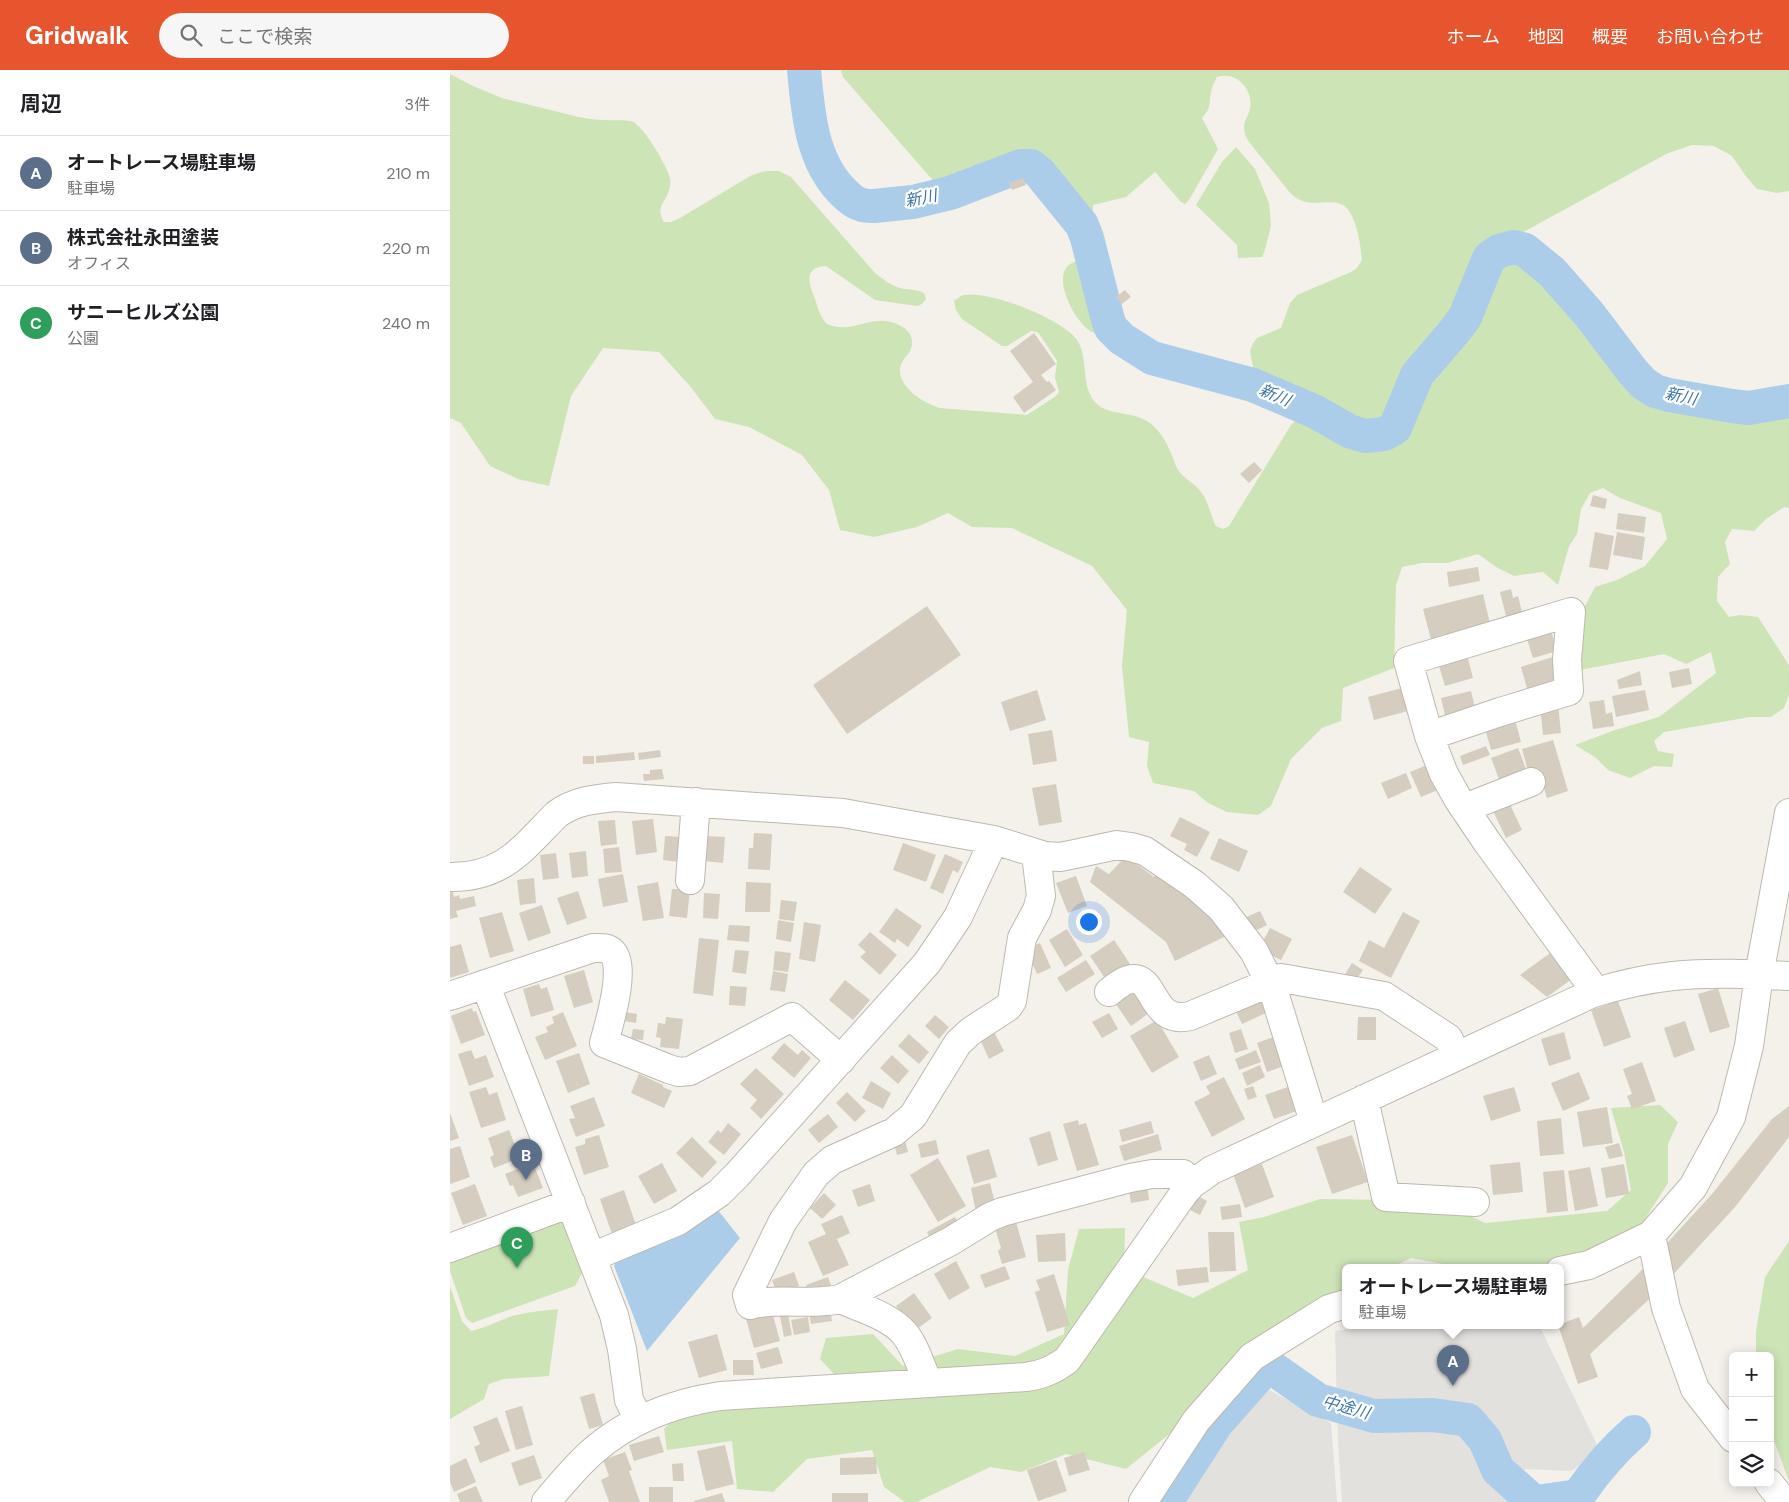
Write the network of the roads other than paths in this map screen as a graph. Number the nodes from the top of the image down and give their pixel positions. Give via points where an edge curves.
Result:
1 (1429, 736) junction
2 (1531, 782) dead end
3 (696, 802) junction
4 (1465, 808) junction
5 (1789, 813) edge
6 (994, 840) junction
7 (1036, 854) junction
8 (450, 877) edge
9 (690, 880) dead end
10 (1759, 975) junction
11 (1789, 976) edge
12 (1270, 983) junction
13 (485, 984) junction
14 (1109, 992) dead end
15 (1593, 994) junction
16 (450, 996) edge
17 (1456, 1056) junction
18 (841, 1060) junction
19 (1364, 1099) junction
20 (1314, 1122) junction
21 (1192, 1184) junction
22 (1475, 1202) dead end
23 (571, 1203) junction
24 (1652, 1242) junction
25 (450, 1248) edge
26 (592, 1257) junction
27 (1564, 1269) edge
28 (896, 1270) junction
29 (840, 1299) junction
30 (1342, 1305) edge
31 (878, 1316) junction
32 (928, 1383) junction
33 (639, 1420) junction
34 (1729, 1433) edge
35 (1772, 1487) edge
36 (546, 1502) edge
37 (1143, 1502) edge
38 (1784, 1502) edge

1 - 1 street via 1408,661 1571,612 1566,660 1569,691
1 - 4 street via 1444,774
2 - 4 street
3 - 6 street via 843,813
3 - 8 street via 616,798 578,802 557,814 506,863 477,876
3 - 9 street
4 - 15 street via 1590,982
5 - 10 street
6 - 7 street
6 - 18 street via 971,892 943,940 909,984
7 - 12 street via 1060,856 1117,846 1145,851 1195,884 1221,908 1254,950
7 - 29 street via 1040,903 1022,938 1013,995 1008,1007 958,1043 913,1116 904,1125 883,1138 832,1160 816,1174 783,1221 747,1295 750,1305
10 - 11 street
10 - 15 street via 1674,976 1633,982
10 - 24 street via 1749,1046 1731,1117 1693,1187
12 - 14 street via 1180,1018 1169,1016 1141,981 1133,978
12 - 17 street via 1281,978 1384,996 1448,1038
12 - 20 street
13 - 16 street
13 - 18 street via 593,948 603,948 612,952 617,960 616,997 604,1043 669,1069 690,1071 792,1017
13 - 23 street
15 - 17 street
17 - 19 street
18 - 26 street via 719,1192 678,1221
19 - 20 street
19 - 22 street via 1386,1197
20 - 21 street via 1212,1170
21 - 28 street via 1183,1174 1141,1176 1002,1212
21 - 32 street via 1066,1360 1041,1375
23 - 25 street
23 - 26 street
24 - 27 street via 1589,1265
24 - 34 street via 1666,1308 1695,1389
26 - 33 street via 619,1331 629,1400
28 - 29 street
28 - 31 street
29 - 31 street
30 - 37 street via 1329,1309 1252,1357 1196,1421
31 - 32 street via 889,1320 905,1334
32 - 33 street via 720,1396 674,1405
33 - 36 street via 593,1451
35 - 38 street

